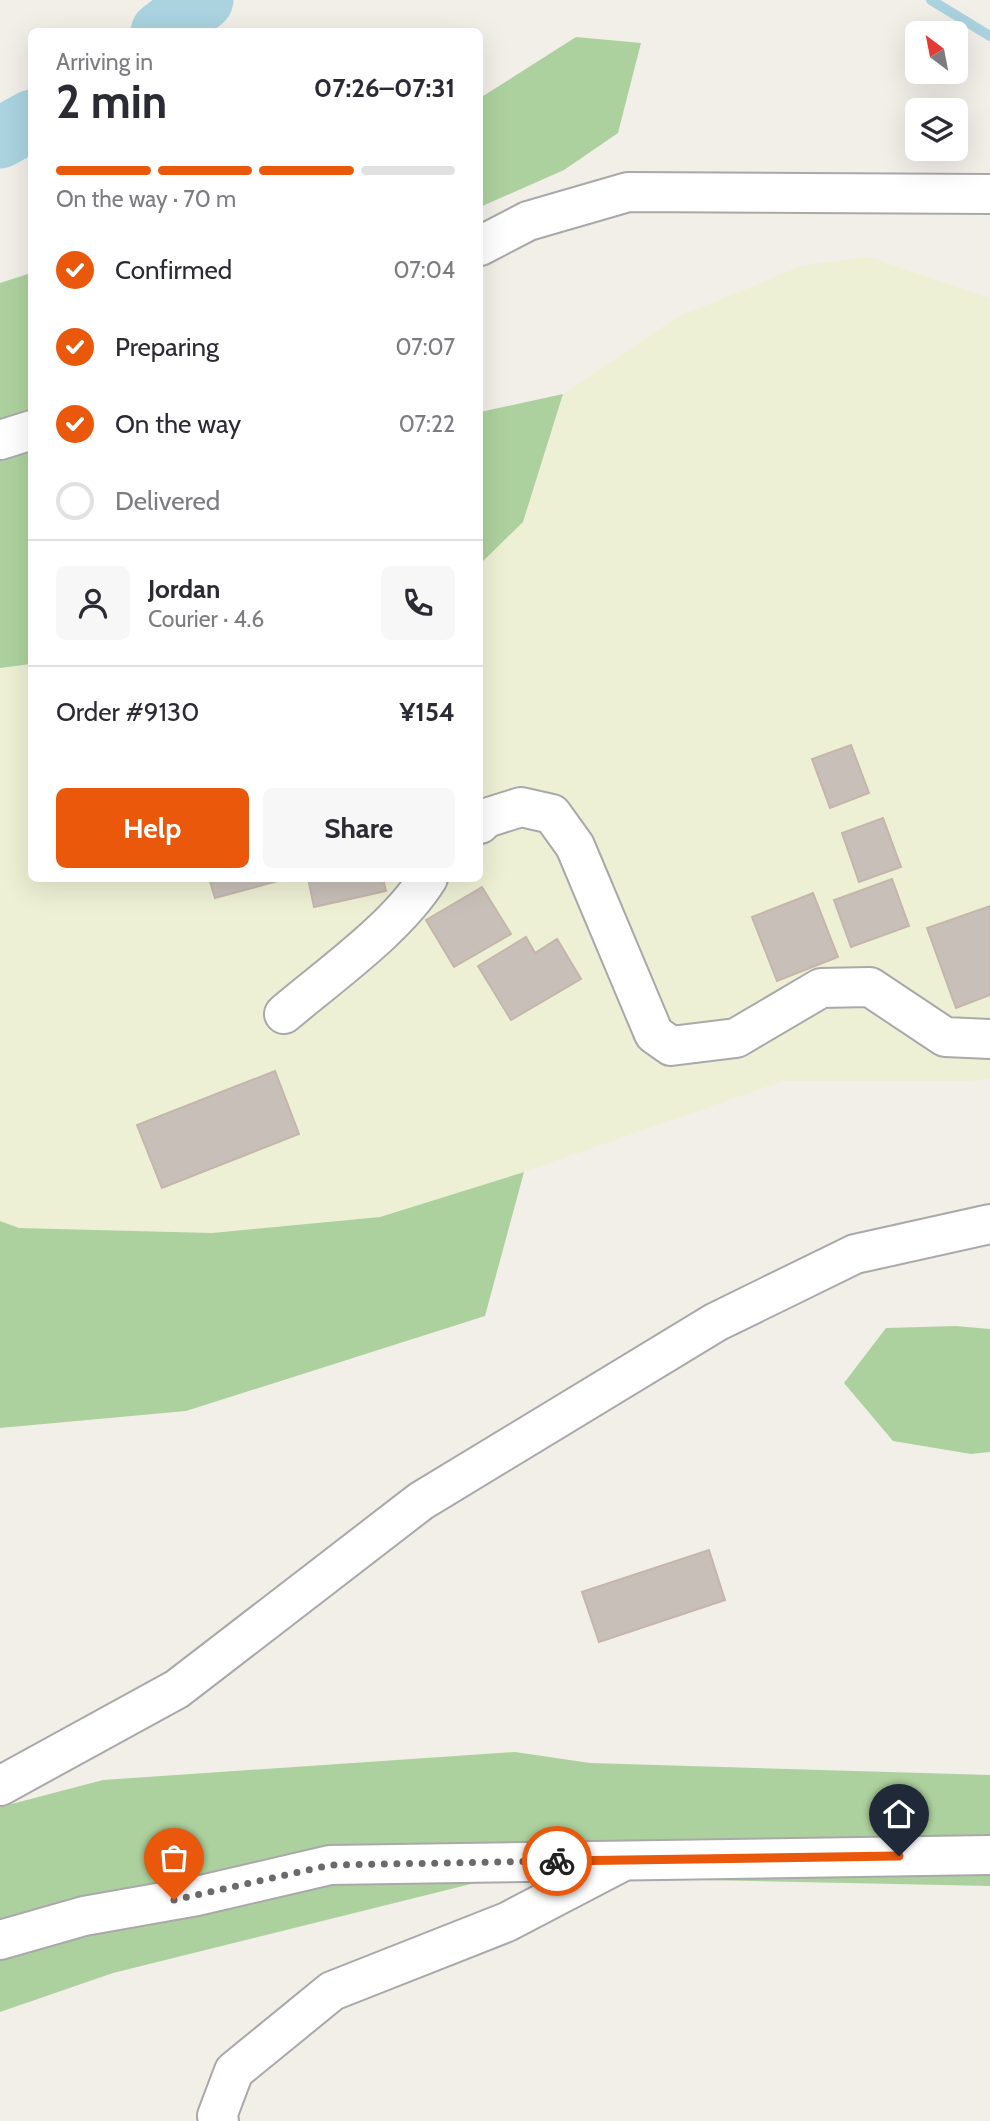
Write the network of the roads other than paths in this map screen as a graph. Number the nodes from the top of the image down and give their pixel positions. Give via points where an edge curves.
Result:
1 (990, 194) edge
2 (483, 244) edge
3 (28, 431) edge
4 (0, 440) edge
5 (483, 821) edge
6 (426, 882) edge
7 (284, 1014) dead end
8 (990, 1039) edge
9 (990, 1224) edge
10 (0, 1786) edge
11 (990, 1855) edge
12 (626, 1860) junction
13 (0, 1940) edge
14 (219, 2121) edge

1 - 2 street via 628,192 528,221
3 - 4 street
5 - 8 street via 521,807 552,814 575,846 654,1034 671,1046 736,1038 821,988 870,986 945,1038
6 - 7 street via 372,940
9 - 10 street via 855,1254 716,1322 421,1501 177,1689
11 - 12 street
12 - 13 street via 330,1865 84,1916
12 - 14 street via 508,1922 332,1992 234,2071

